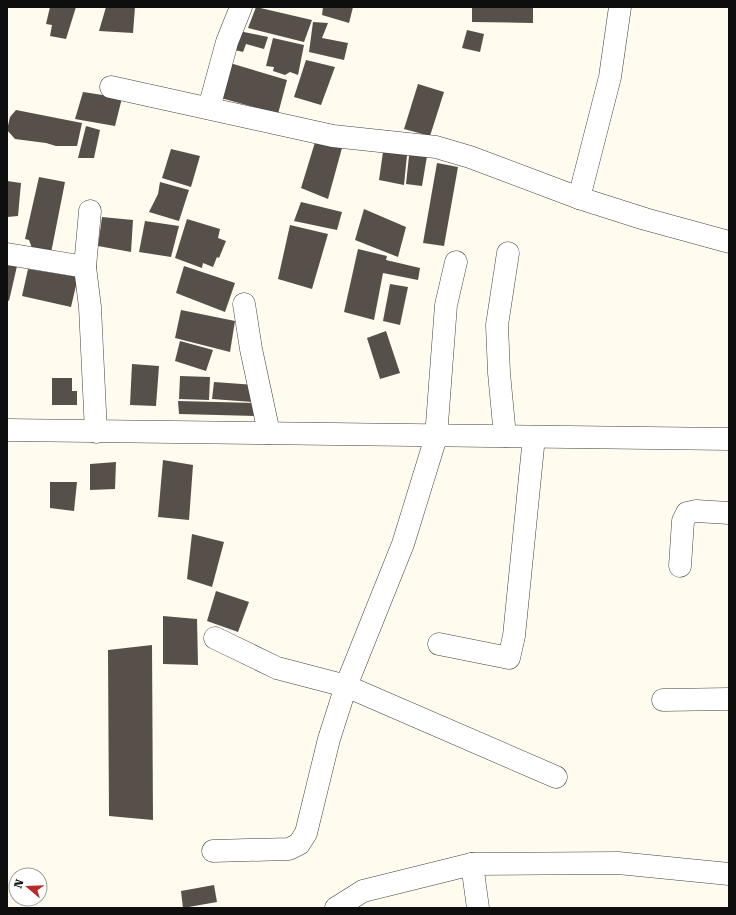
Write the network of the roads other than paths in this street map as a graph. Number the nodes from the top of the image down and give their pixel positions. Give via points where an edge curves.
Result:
1 (241, 7) edge
2 (620, 7) edge
3 (111, 87) dead end
4 (209, 108) junction
5 (579, 198) junction
6 (90, 211) dead end
7 (729, 242) edge
8 (508, 253) dead end
9 (7, 254) edge
10 (456, 262) dead end
11 (85, 267) junction
12 (244, 304) dead end
13 (7, 430) edge
14 (96, 432) junction
15 (269, 433) junction
16 (436, 436) junction
17 (505, 436) junction
18 (534, 437) junction
19 (729, 439) edge
20 (729, 513) edge
21 (680, 566) dead end
22 (215, 638) dead end
23 (439, 644) dead end
24 (346, 686) junction
25 (729, 699) edge
26 (663, 700) dead end
27 (556, 777) dead end
28 (214, 850) dead end
29 (472, 864) junction
30 (729, 874) edge
31 (336, 908) edge
32 (478, 908) edge

1 - 4 street via 227,42
2 - 5 street via 610,77
3 - 4 street
4 - 5 street via 333,136 436,147 470,157
5 - 7 street
6 - 11 street
8 - 17 street via 497,325
9 - 11 street
10 - 16 street via 446,305
11 - 14 street via 90,307
12 - 15 street
13 - 14 street
14 - 15 street
15 - 16 street
16 - 17 street
16 - 24 street via 403,544
17 - 18 street
18 - 19 street
18 - 23 street via 514,636 509,658
20 - 21 street via 687,513 683,521
22 - 24 street via 277,668
24 - 27 street
24 - 28 street via 329,739 306,833 299,844 289,849
25 - 26 street
29 - 30 street via 618,863
29 - 31 street via 363,890
29 - 32 street

